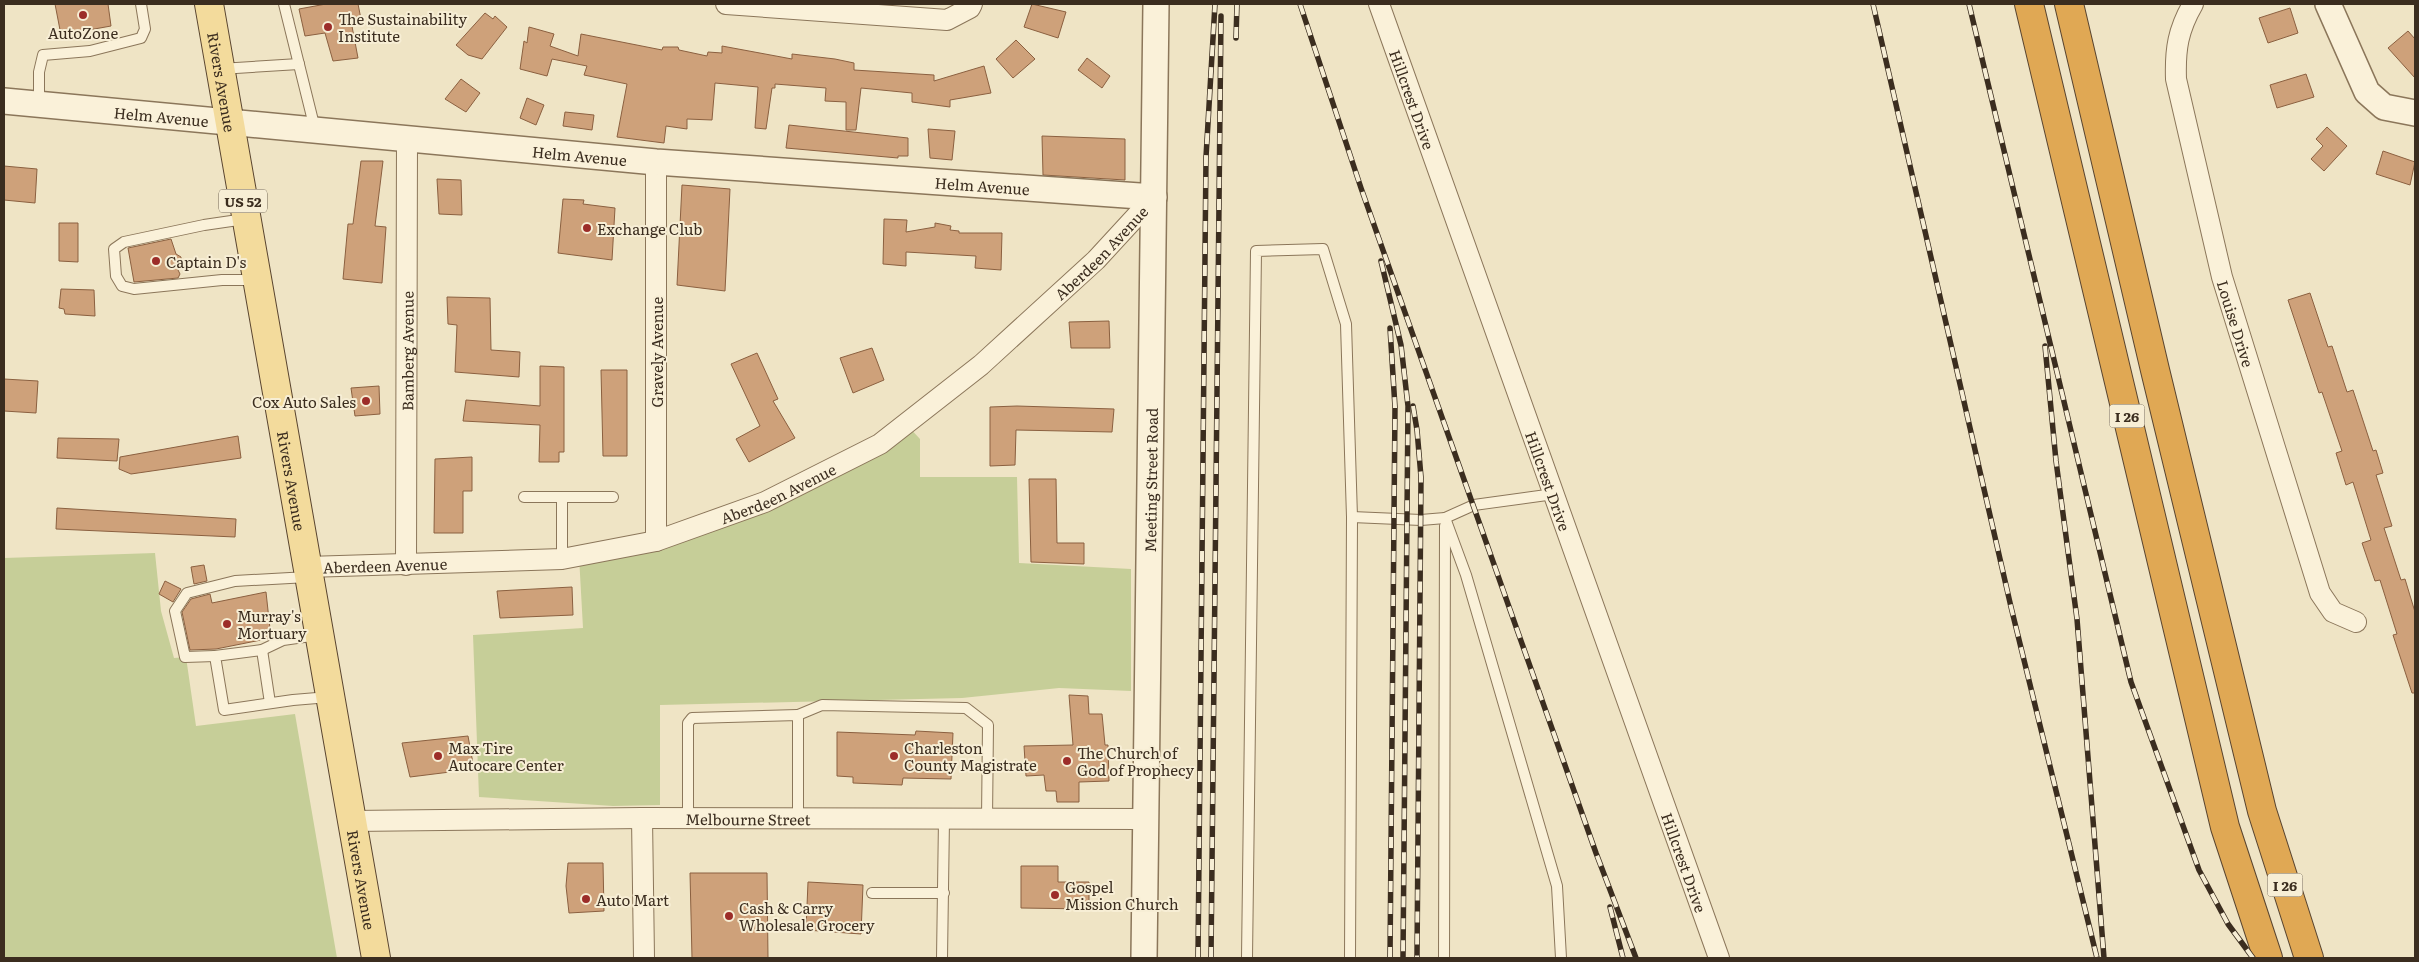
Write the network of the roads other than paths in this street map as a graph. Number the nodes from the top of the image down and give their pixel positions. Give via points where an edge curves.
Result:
1 (141, 4) edge
2 (209, 4) edge
3 (284, 4) edge
4 (726, 4) edge
5 (972, 4) edge
6 (1156, 4) edge
7 (1379, 4) edge
8 (2029, 4) edge
9 (2069, 4) edge
10 (2193, 4) edge
11 (2328, 4) edge
12 (752, 5) edge
13 (299, 64) junction
14 (220, 69) junction
15 (4, 101) edge
16 (39, 104) junction
17 (2415, 113) edge
18 (229, 122) junction
19 (315, 130) junction
20 (407, 138) junction
21 (656, 162) junction
22 (1154, 197) junction
23 (246, 219) junction
24 (257, 280) junction
25 (1554, 494) junction
26 (524, 497) dead end
27 (562, 497) junction
28 (613, 497) dead end
29 (1352, 517) junction
30 (1445, 518) junction
31 (656, 541) junction
32 (562, 559) junction
33 (406, 565) junction
34 (308, 572) junction
35 (2356, 622) dead end
36 (319, 635) junction
37 (262, 650) junction
38 (215, 656) junction
39 (330, 697) junction
40 (270, 703) junction
41 (798, 715) junction
42 (642, 818) junction
43 (688, 818) junction
44 (798, 818) junction
45 (944, 819) junction
46 (987, 819) junction
47 (1146, 820) junction
48 (352, 821) junction
49 (872, 893) dead end
50 (944, 893) junction
51 (376, 958) edge
52 (644, 958) edge
53 (942, 958) edge
54 (1144, 958) edge
55 (1247, 958) edge
56 (1350, 958) edge
57 (1444, 958) edge
58 (1561, 958) edge
59 (1719, 958) edge
60 (2268, 958) edge
61 (2309, 958) edge

1 - 16 lane via 145,29 141,38 90,51 43,55 38,72
2 - 14 main road, Rivers Avenue / US 52
3 - 13 lane
4 - 12 street
5 - 12 street via 947,20
6 - 22 street, Meeting Street Road
7 - 25 street, Hillcrest Drive
8 - 60 highway, I 26 via 2225,827
9 - 61 highway, I 26 via 2262,811
10 - 35 street, Louise Drive via 2181,26 2175,57 2176,79 2222,277 2320,593 2333,612
11 - 17 street via 2367,92 2384,107
13 - 14 lane
13 - 19 lane
14 - 18 main road, Rivers Avenue / US 52
15 - 16 street, Helm Avenue
16 - 18 street, Helm Avenue
18 - 19 street, Helm Avenue
18 - 23 main road, Rivers Avenue / US 52
19 - 20 street, Helm Avenue
20 - 21 street, Helm Avenue
20 - 33 street, Bamberg Avenue
21 - 22 street, Helm Avenue
21 - 31 street, Gravely Avenue
22 - 31 street, Aberdeen Avenue via 1096,260 981,365 880,444 764,502
22 - 47 street, Meeting Street Road
23 - 24 main road, Rivers Avenue / US 52
23 - 24 lane via 124,242 114,249 116,276 122,286 134,289 222,280
24 - 34 main road, Rivers Avenue / US 52
25 - 30 lane via 1474,506
25 - 59 street, Hillcrest Drive
26 - 27 lane
27 - 28 lane
27 - 32 lane
29 - 30 lane
29 - 55 lane via 1346,324 1323,249 1256,251
29 - 56 lane
30 - 57 lane
30 - 58 lane via 1466,575 1557,886
31 - 32 street, Aberdeen Avenue
32 - 33 street, Aberdeen Avenue
33 - 34 street, Aberdeen Avenue
34 - 36 main road, Rivers Avenue / US 52
34 - 38 lane via 235,581 187,593 174,611 185,658
36 - 37 lane via 283,640
36 - 39 main road, Rivers Avenue / US 52
37 - 38 lane
37 - 40 lane
38 - 40 lane via 224,710
39 - 40 lane
39 - 48 main road, Rivers Avenue / US 52
41 - 43 lane via 692,718 688,723
41 - 44 lane
41 - 46 lane via 822,705 966,708 988,725
42 - 43 street, Melbourne Street
42 - 48 street, Melbourne Street
42 - 52 street
43 - 44 street, Melbourne Street
44 - 45 street, Melbourne Street
45 - 46 street, Melbourne Street
45 - 50 lane
46 - 47 street, Melbourne Street
47 - 54 street, Meeting Street Road
48 - 51 main road, Rivers Avenue / US 52
49 - 50 lane
50 - 53 lane

